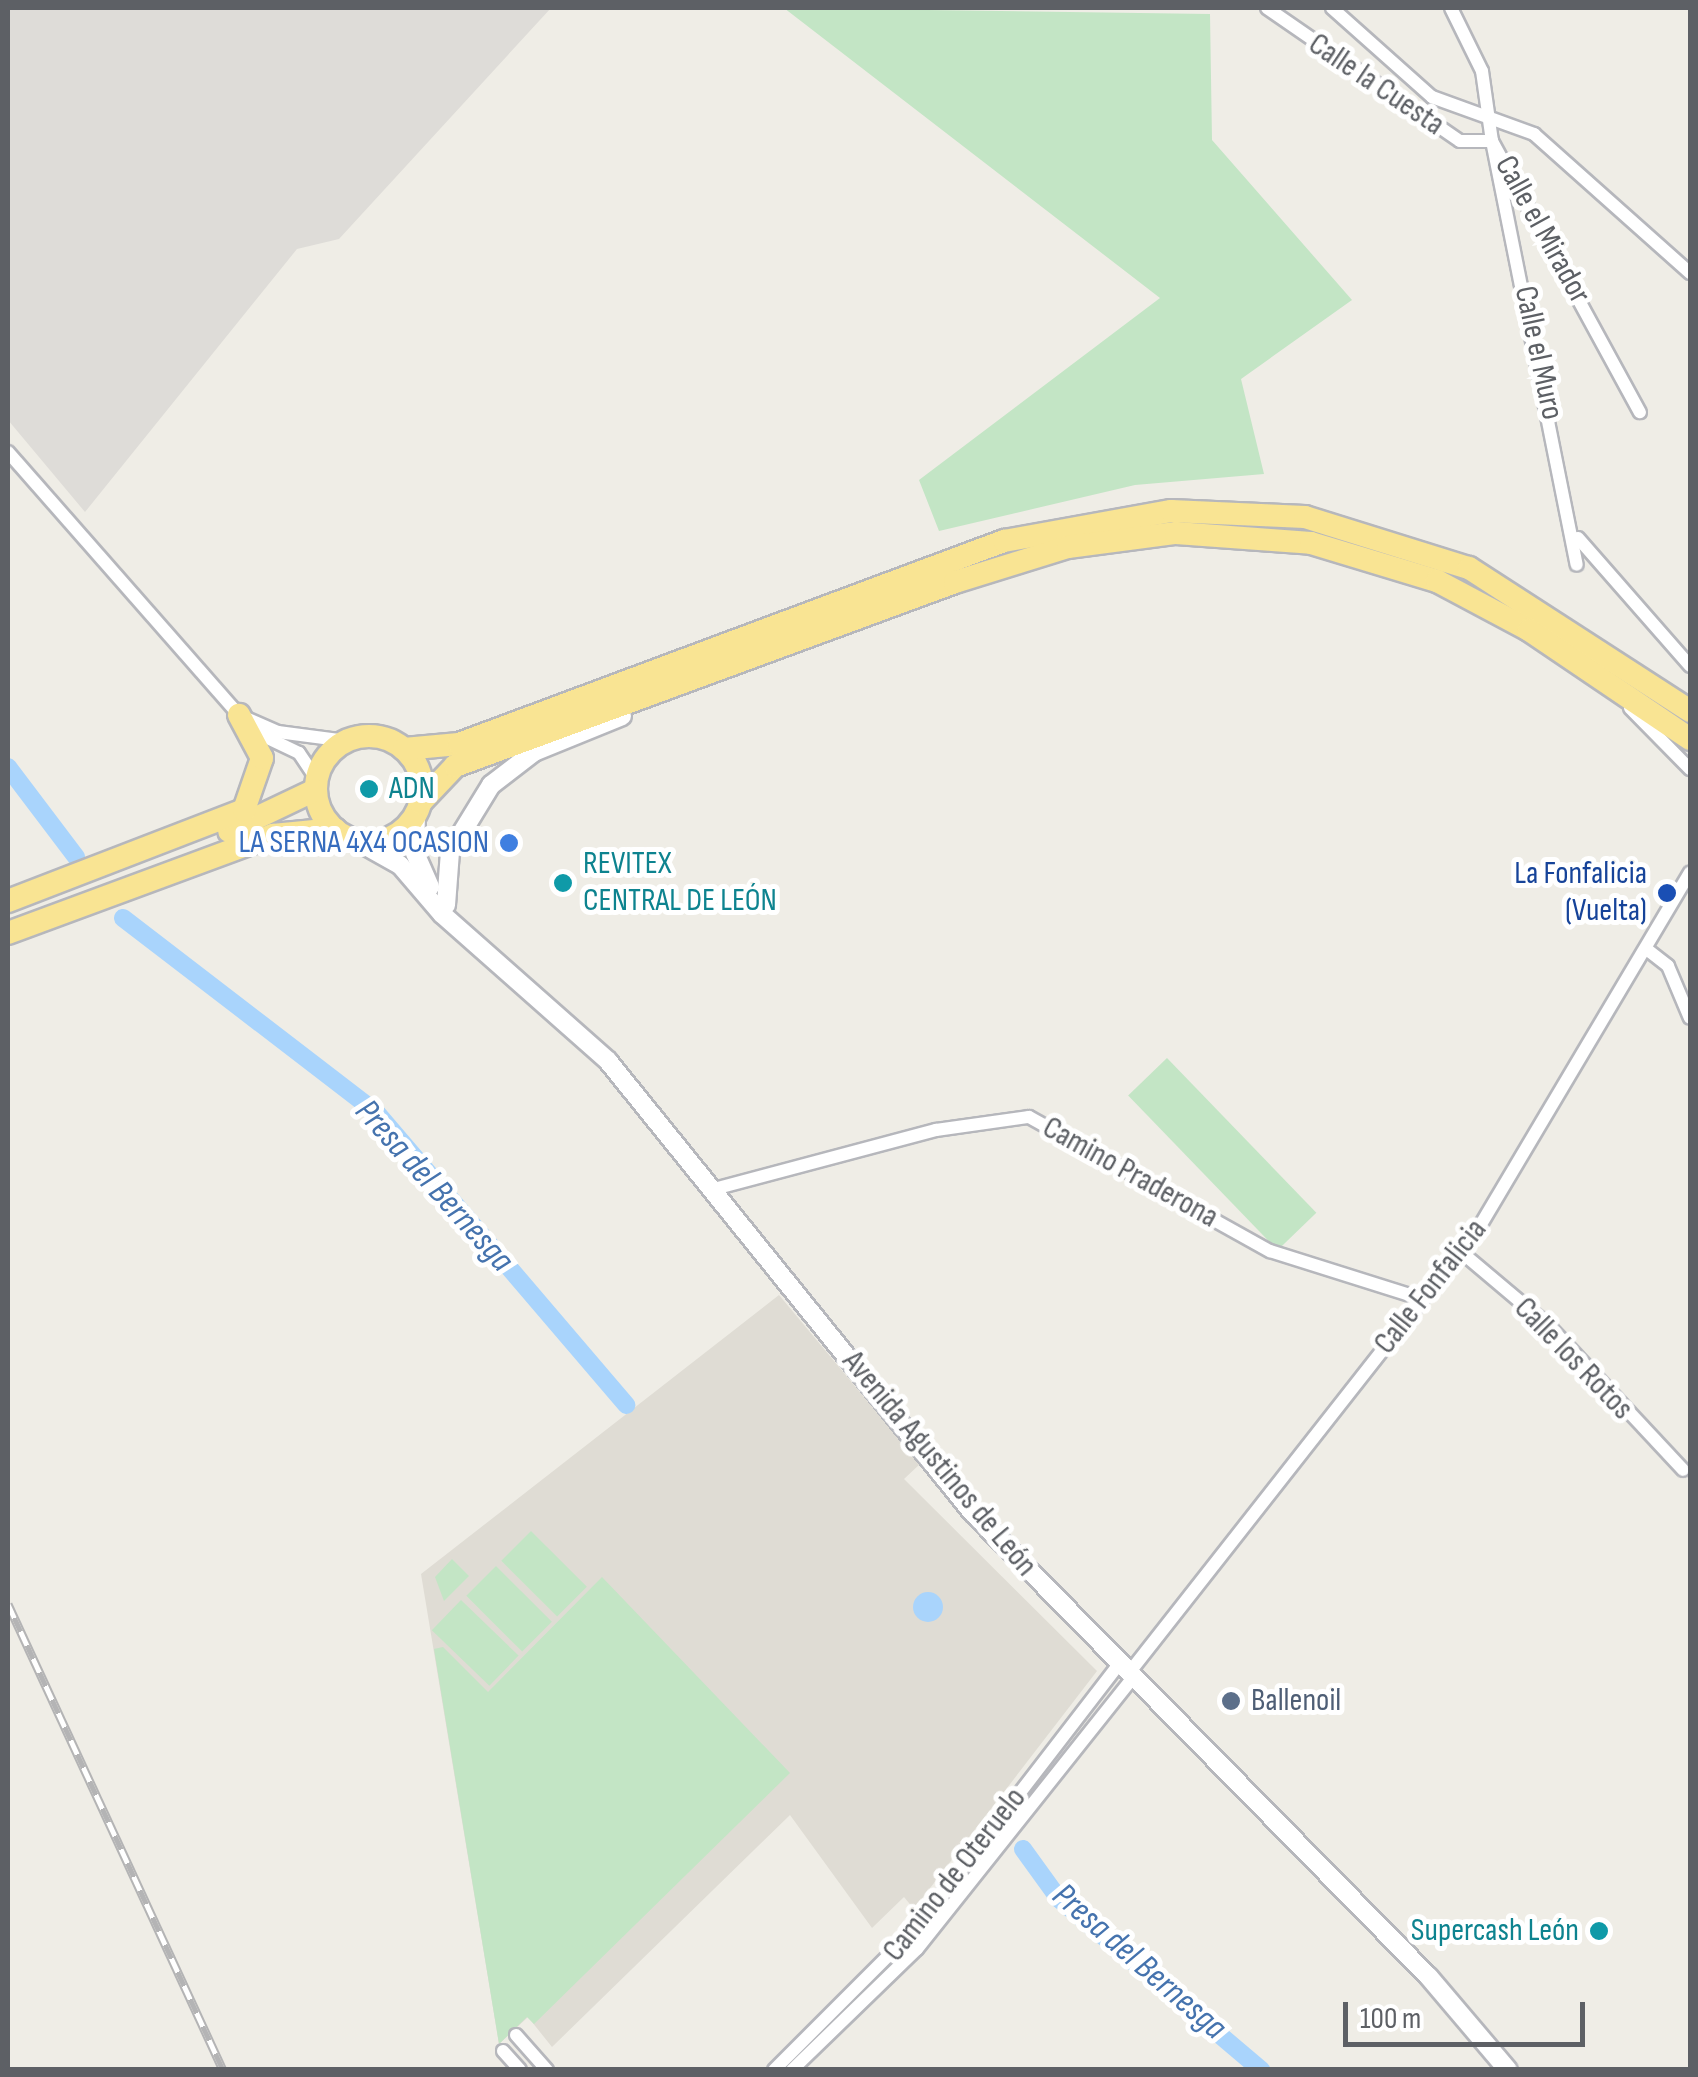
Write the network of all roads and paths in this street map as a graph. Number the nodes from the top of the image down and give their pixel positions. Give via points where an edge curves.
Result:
1 (1267, 8) edge
2 (1332, 8) edge
3 (1451, 8) edge
4 (1489, 112) junction
5 (1492, 142) junction
6 (1690, 273) edge
7 (1640, 412) dead end
8 (8, 452) edge
9 (1578, 538) junction
10 (1577, 565) dead end
11 (786, 644) junction
12 (1690, 666) edge
13 (1596, 674) junction
14 (1690, 711) edge
15 (245, 722) junction
16 (1690, 739) edge
17 (346, 740) junction
18 (404, 749) junction
19 (1690, 769) edge
20 (316, 785) junction
21 (418, 808) junction
22 (345, 834) junction
23 (1690, 873) edge
24 (8, 901) edge
25 (446, 906) junction
26 (8, 914) edge
27 (8, 933) edge
28 (468, 933) junction
29 (1648, 951) junction
30 (1690, 1018) edge
31 (714, 1189) junction
32 (1460, 1251) junction
33 (1422, 1299) junction
34 (1683, 1470) dead end
35 (1127, 1671) junction
36 (516, 2035) dead end
37 (503, 2051) dead end
38 (520, 2070) edge
39 (548, 2070) edge
40 (774, 2070) edge
41 (792, 2070) edge
42 (1508, 2070) edge

1 - 5 street, Calle la Cuesta via 1460,141
2 - 4 street, Calle el Mirador via 1418,88 1458,109
3 - 4 street via 1477,56
4 - 5 street, Calle el Mirador
4 - 6 street via 1534,134
5 - 7 street, Calle el Mirador
5 - 9 street, Calle el Muro
8 - 15 street
9 - 10 street, Calle el Muro
9 - 12 street
11 - 13 highway via 1068,548 1242,534 1350,551 1421,575
11 - 21 highway via 455,766
11 - 25 street via 519,760 463,825 442,880
13 - 16 highway
13 - 19 street
14 - 18 highway via 1469,568 1305,518 1171,510 1004,541 448,747
15 - 17 street
15 - 20 street via 299,753
15 - 24 highway via 263,773 244,810
17 - 18 highway via 380,737
17 - 20 highway
18 - 21 highway via 419,771
20 - 22 highway
20 - 26 highway via 278,812
21 - 22 highway via 390,837
21 - 25 street, Avenida Agustinos de León via 418,866
22 - 27 highway via 273,834
22 - 28 street, Avenida Agustinos de León via 400,865
23 - 29 street, Calle Fonfalicia
25 - 28 street, Avenida Agustinos de León
28 - 31 street, Avenida Agustinos de León via 608,1061
29 - 30 street via 1668,966
29 - 32 street, Calle Fonfalicia
31 - 33 street, Camino Praderona via 936,1130 1029,1117 1270,1251
31 - 35 street, Avenida Agustinos de León via 972,1512
32 - 33 street, Calle Fonfalicia
32 - 34 street, Calle los Rotos via 1548,1325
33 - 35 street, Calle Fonfalicia
35 - 40 street, Camino de Oteruelo via 915,1929
35 - 41 street, Camino de Oteruelo via 917,1949
35 - 42 street, Avenida Agustinos de León
36 - 39 street
37 - 38 street

